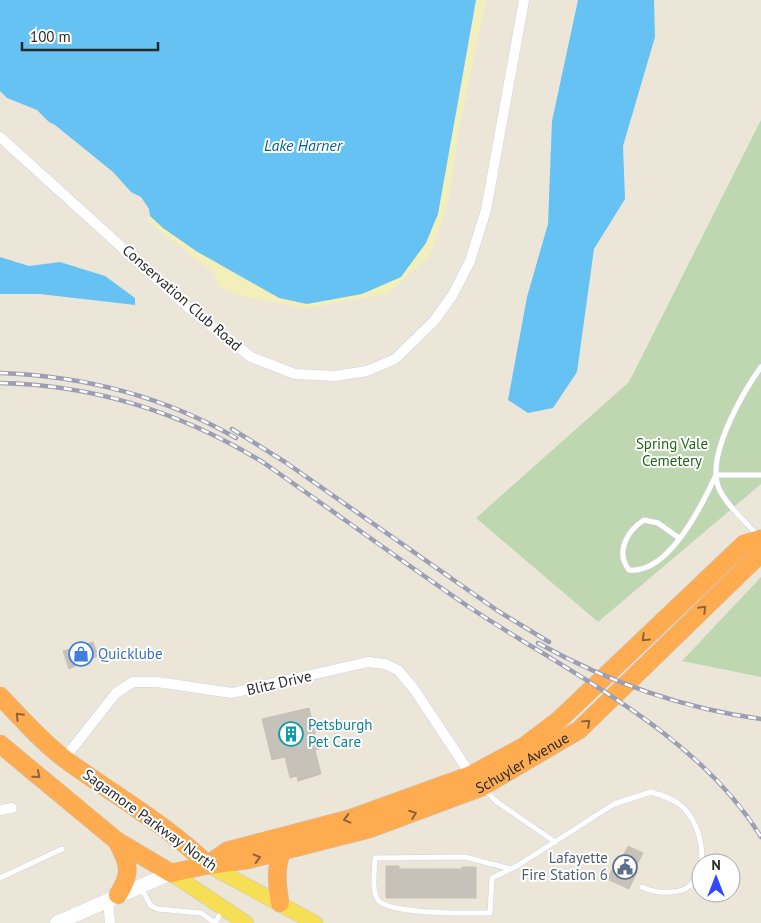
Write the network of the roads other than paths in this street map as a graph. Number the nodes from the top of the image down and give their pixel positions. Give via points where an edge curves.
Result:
1 (524, 0) edge
2 (0, 137) edge
3 (761, 366) edge
4 (716, 474) junction
5 (761, 475) edge
6 (679, 538) junction
7 (761, 539) edge
8 (0, 696) edge
9 (0, 744) edge
10 (64, 759) junction
11 (477, 781) junction
12 (12, 808) dead end
13 (0, 810) edge
14 (117, 841) junction
15 (556, 842) junction
16 (62, 850) dead end
17 (282, 851) junction
18 (208, 864) junction
19 (511, 869) junction
20 (171, 873) junction
21 (0, 878) edge
22 (140, 886) junction
23 (642, 886) dead end
24 (113, 897) junction
25 (280, 903) junction
26 (223, 909) junction
27 (57, 923) edge
28 (110, 923) edge
29 (246, 923) edge
30 (315, 923) edge

1 - 2 street, Conservation Club Road via 486,210 470,261 452,296 434,321 395,359 367,372 335,376 295,374 251,357 190,309
3 - 4 lane via 731,418
4 - 5 lane
4 - 6 lane via 697,512
4 - 7 lane via 724,497
6 - 6 lane via 661,559 643,569 629,570 624,564 625,541 635,526 644,520 658,523
7 - 11 highway, Schuyler Avenue via 744,544 559,720
10 -> 8 highway, Sagamore Parkway North
9 -> 14 highway, Sagamore Parkway North
10 - 11 street, Blitz Drive via 116,693 133,682 157,682 232,693 368,662 398,670
10 - 18 highway, Sagamore Parkway North via 184,842
11 - 15 lane via 497,802
17 -> 11 highway, Schuyler Avenue via 369,829
11 -> 18 highway, Schuyler Avenue via 349,819 227,850
12 - 13 street
14 - 20 highway, Sagamore Parkway North
14 - 24 highway via 126,857 128,877
15 - 19 lane
15 - 23 lane via 622,801 651,792 667,797 680,804 691,818 702,849 700,865 696,878 679,892 652,892
16 - 21 lane
18 -> 17 highway, Schuyler Avenue via 247,860
17 - 25 highway via 276,881
18 - 20 highway, Schuyler Avenue
18 - 25 main road, Sagamore Parkway North
19 - 19 lane via 492,878 490,913 401,910 381,903 376,895 375,858 465,857
20 - 22 main road, Schuyler Avenue
20 - 26 main road, Sagamore Parkway North
22 - 24 main road, Schuyler Avenue
22 - 26 lane via 152,906 158,909 201,913 215,923
24 - 27 main road, Schuyler Avenue
24 - 28 street
25 - 30 main road, Sagamore Parkway North
26 - 29 main road, Sagamore Parkway North

